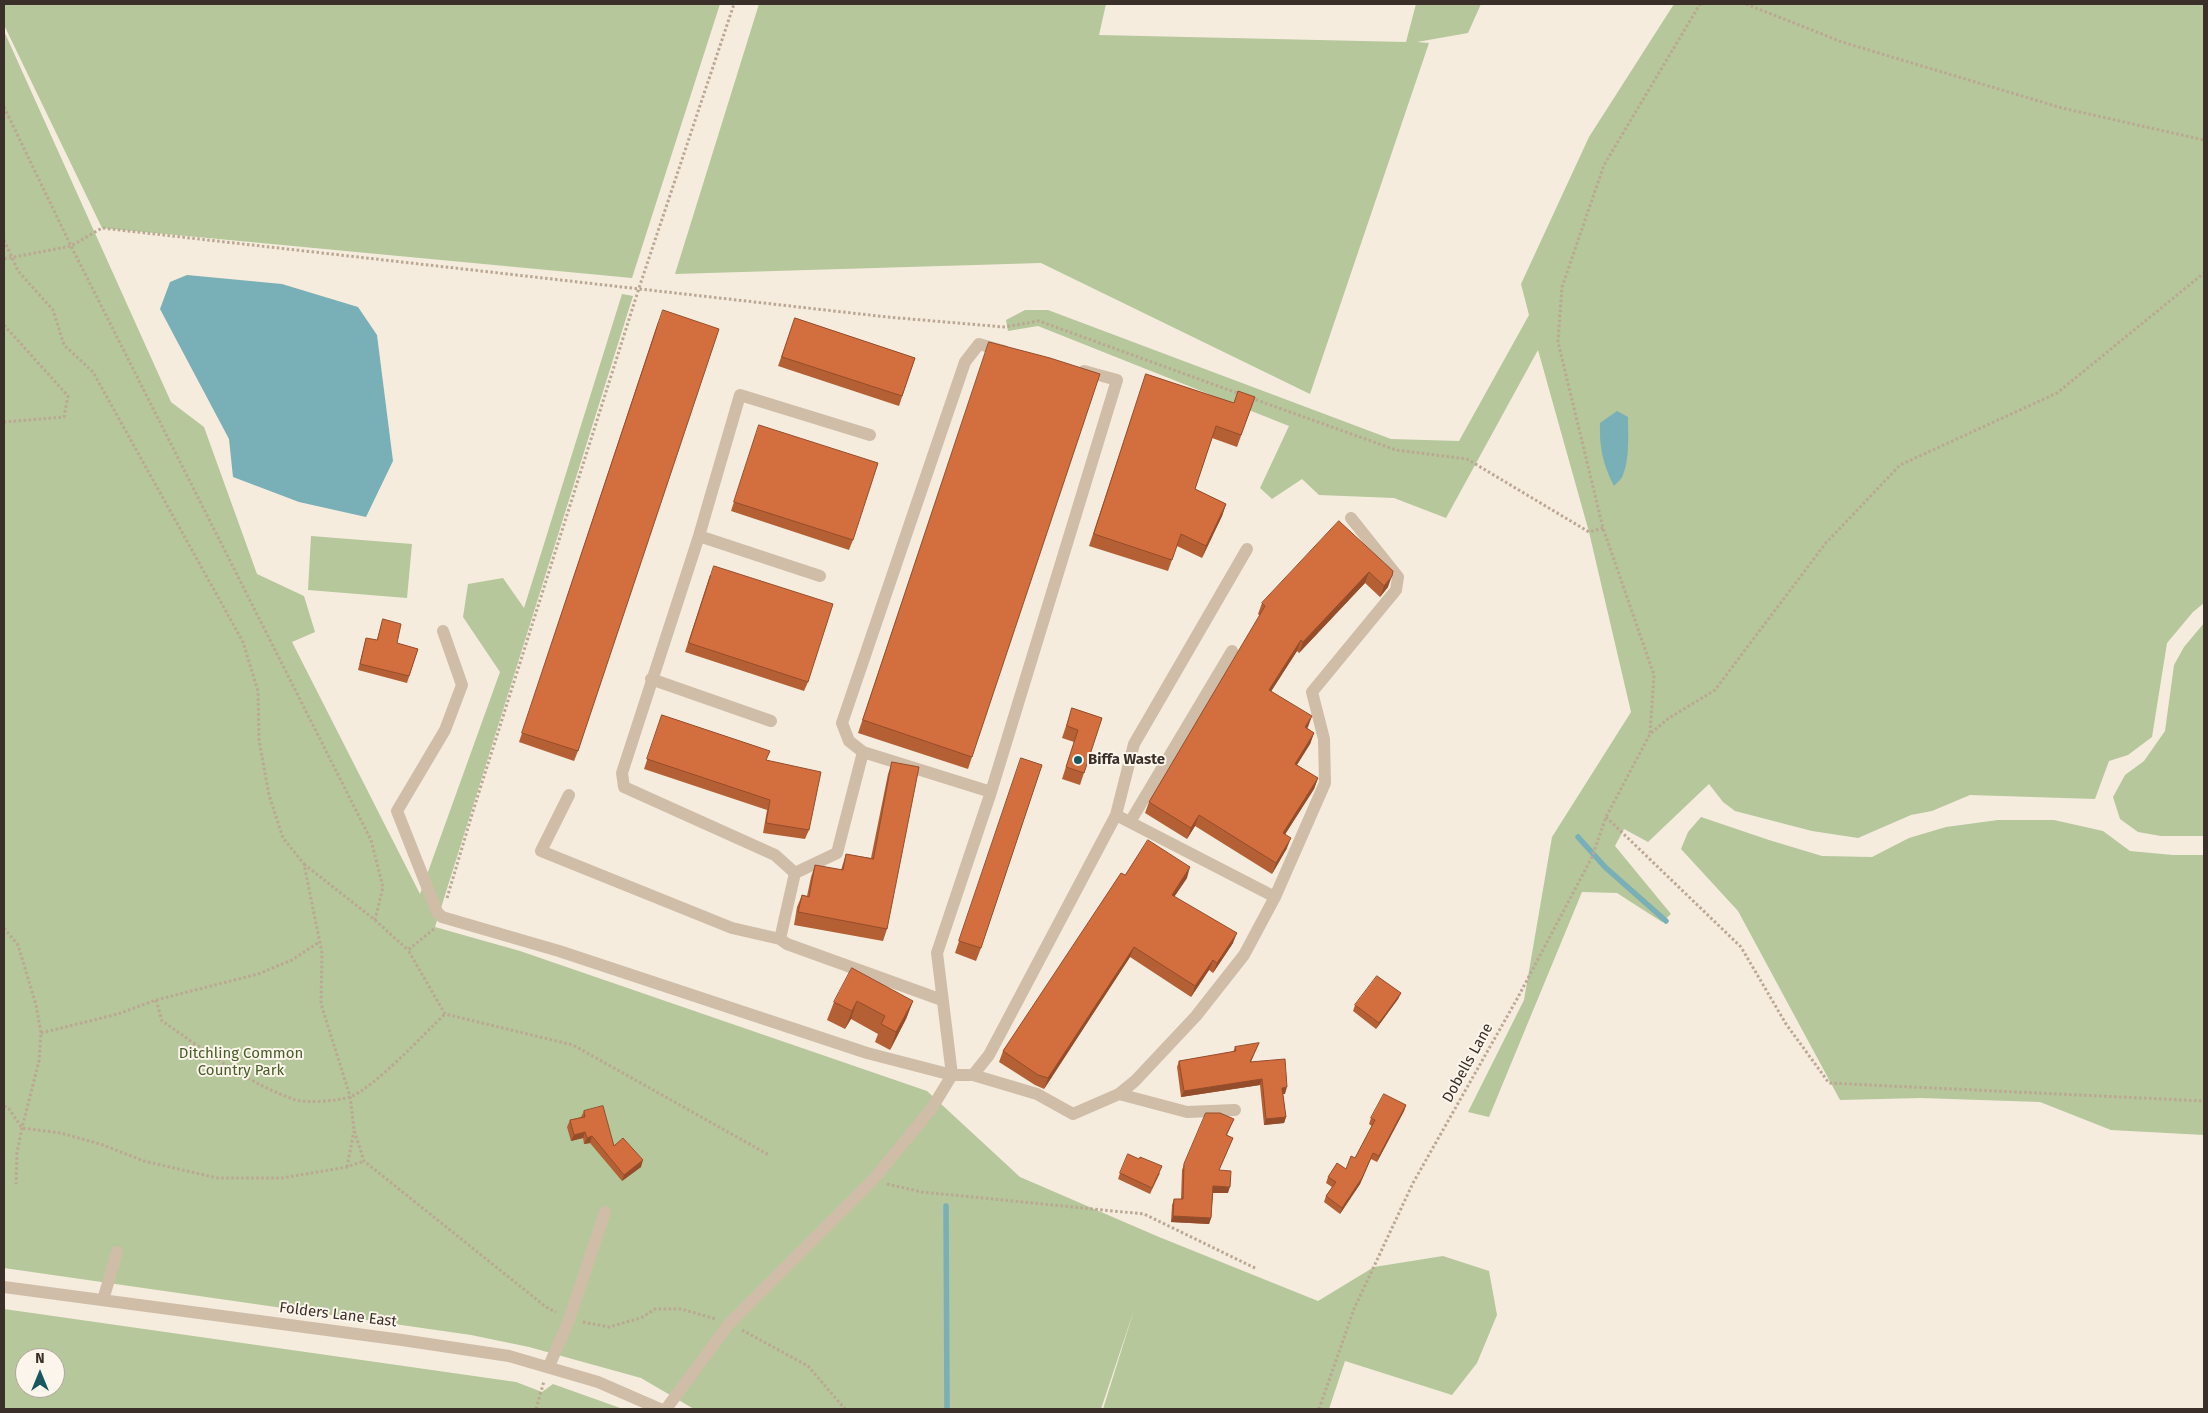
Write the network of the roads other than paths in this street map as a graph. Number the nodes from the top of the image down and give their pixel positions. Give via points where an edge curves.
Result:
1 (1016, 354) edge
2 (1071, 368) edge
3 (870, 435) dead end
4 (1351, 518) dead end
5 (699, 536) junction
6 (1247, 549) dead end
7 (820, 576) dead end
8 (443, 631) dead end
9 (1232, 652) dead end
10 (651, 679) junction
11 (771, 721) dead end
12 (863, 752) junction
13 (991, 792) junction
14 (569, 795) dead end
15 (1116, 814) junction
16 (1130, 822) junction
17 (795, 873) junction
18 (1275, 897) junction
19 (780, 939) junction
20 (942, 1000) junction
21 (952, 1074) junction
22 (972, 1076) junction
23 (1119, 1094) junction
24 (1235, 1110) dead end
25 (605, 1212) dead end
26 (117, 1252) dead end
27 (4, 1287) edge
28 (103, 1300) junction
29 (549, 1366) junction
30 (660, 1409) edge
31 (666, 1409) edge

1 - 12 street via 979,344 965,362 842,723 849,741
2 - 13 street via 1117,380
3 - 5 street via 740,396
4 - 18 street via 1398,577 1396,590 1312,692 1324,739 1324,784
5 - 7 street
5 - 10 street
6 - 15 street via 1134,744
8 - 21 street via 462,685 445,730 397,811 437,912 442,917 559,951 867,1053
9 - 16 street
10 - 11 street
10 - 17 street via 622,773 624,786 775,855
12 - 13 street
12 - 17 street via 837,853
13 - 20 street via 937,953
14 - 19 street via 541,850 732,928
15 - 16 street
15 - 22 street via 989,1055
16 - 18 street
17 - 19 street
18 - 23 street via 1244,955 1196,1016
19 - 20 street
20 - 21 street
21 - 22 street
21 - 31 street via 932,1108 872,1181 729,1324
22 - 23 street via 1037,1094 1073,1114
23 - 24 street via 1187,1112
25 - 29 street via 569,1320
26 - 28 street
27 - 28 street, Folders Lane East
28 - 29 street, Folders Lane East via 461,1348
29 - 30 street, Folders Lane East via 598,1382

